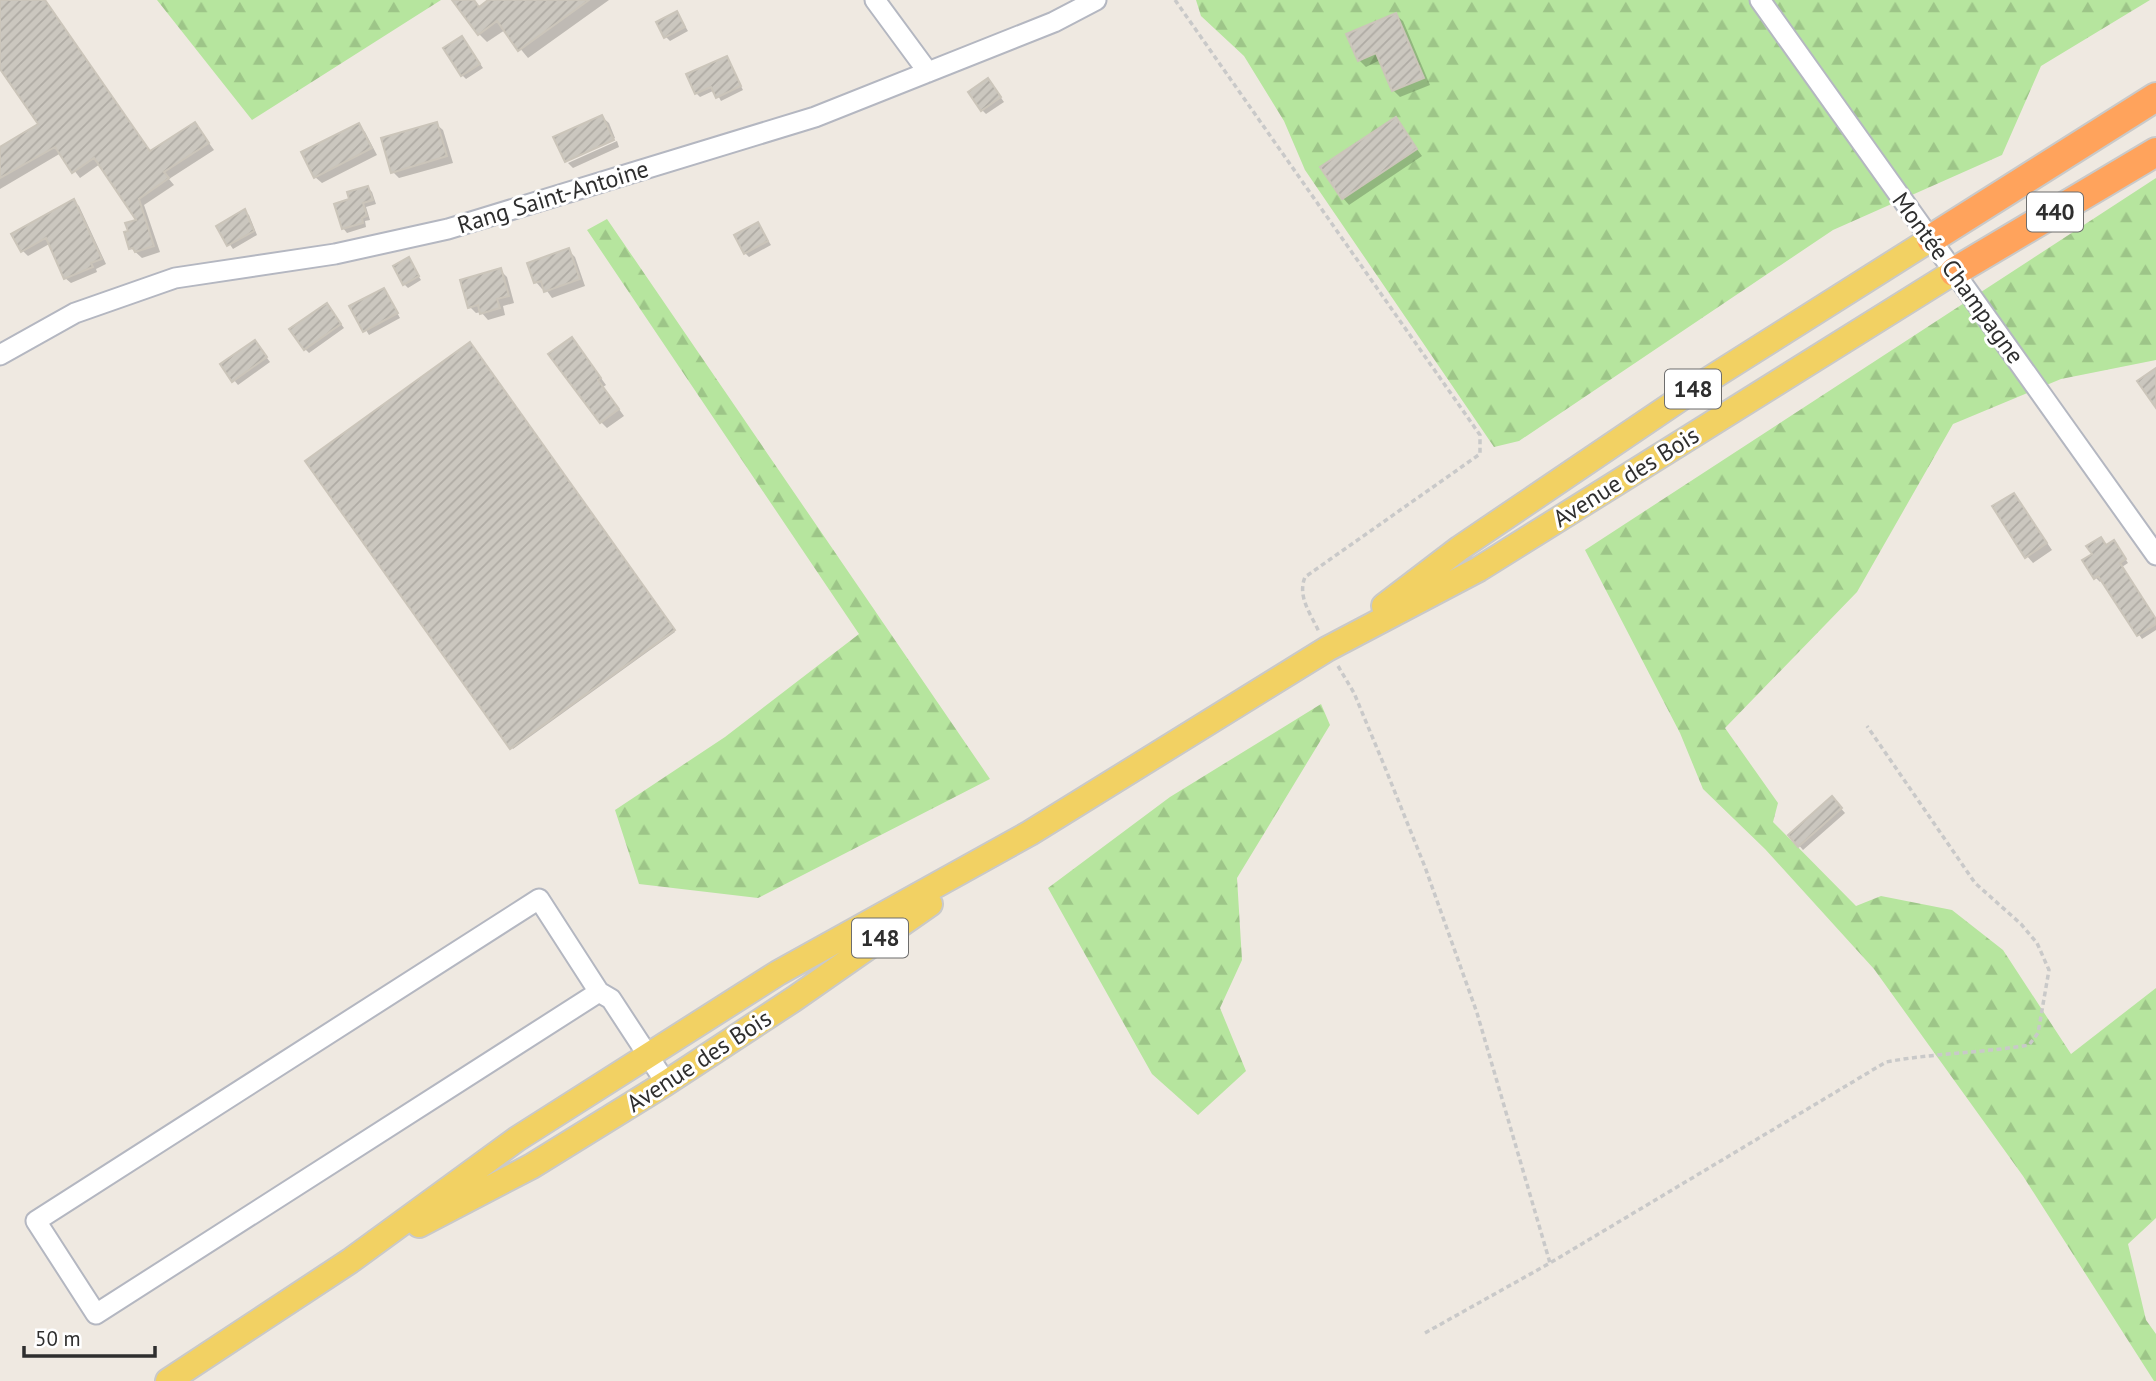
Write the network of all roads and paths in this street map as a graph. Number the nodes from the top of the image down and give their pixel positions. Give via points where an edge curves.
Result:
1 (875, 0) edge
2 (1096, 0) edge
3 (1175, 0) edge
4 (1760, 0) edge
5 (928, 72) junction
6 (2156, 97) edge
7 (2156, 152) edge
8 (1931, 239) junction
9 (1954, 272) junction
10 (0, 355) edge
11 (2156, 555) edge
12 (1328, 649) junction
13 (1867, 726) dead end
14 (1030, 833) junction
15 (599, 992) junction
16 (648, 1055) junction
17 (666, 1083) junction
18 (350, 1261) junction
19 (1550, 1263) junction
20 (1425, 1333) dead end
21 (168, 1381) edge

1 - 5 street
2 - 5 street, Rang Saint-Antoine via 1055,22
3 - 12 path via 1480,435 1480,454 1305,577 1302,597
4 - 8 street, Montée Champagne
5 - 10 street, Rang Saint-Antoine via 815,117 448,229 335,254 175,278 75,313
6 - 8 highway, 440
7 - 9 highway, 440
8 - 9 street, Montée Champagne
8 - 12 main road, Avenue des Bois / 148 via 1745,355 1483,532
9 - 11 street, Montée Champagne
9 - 12 main road, Avenue des Bois / 148 via 1479,569
12 - 14 main road, Avenue des Bois / 148
12 - 19 path via 1354,693 1425,866 1477,1013
13 - 19 path via 1975,883 2037,943 2049,970 2038,1033 2029,1045 1886,1062
14 - 16 main road, Avenue des Bois / 148 via 778,973
14 - 17 main road, Avenue des Bois / 148
15 - 15 street via 539,899 36,1221 96,1314
15 - 16 street via 611,999
16 - 17 street
16 - 18 main road, Avenue des Bois / 148 via 517,1139
17 - 18 main road, Avenue des Bois / 148 via 532,1166
18 - 21 main road, Avenue des Bois / 148
19 - 20 path

